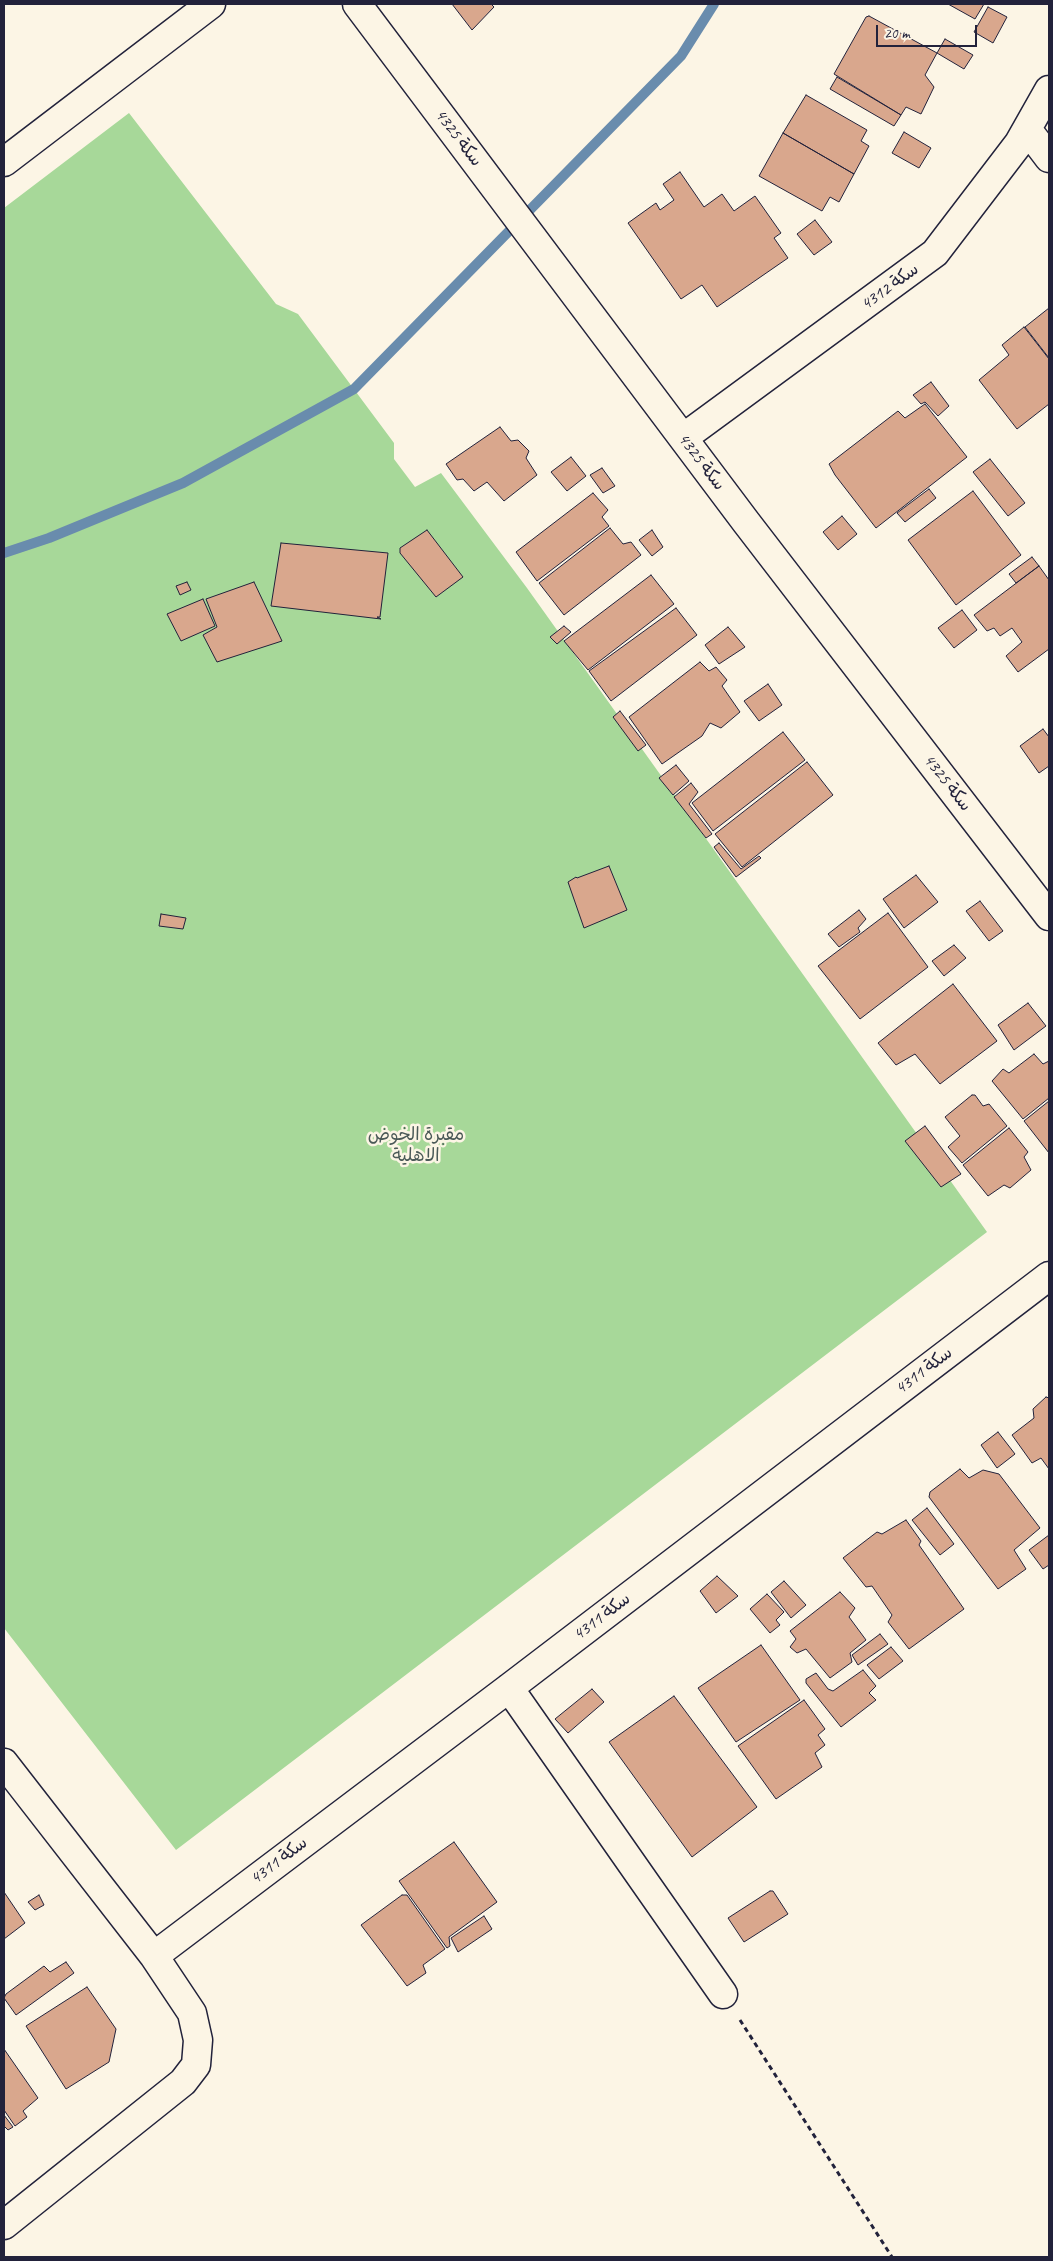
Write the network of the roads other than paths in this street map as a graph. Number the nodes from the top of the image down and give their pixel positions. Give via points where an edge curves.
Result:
1 (211, 4) edge
2 (357, 4) edge
3 (1049, 90) edge
4 (1027, 129) junction
5 (1049, 158) edge
6 (4, 162) edge
7 (683, 438) junction
8 (1049, 916) edge
9 (1049, 1276) edge
10 (509, 1688) junction
11 (4, 1763) edge
12 (154, 1956) junction
13 (723, 1994) road end
14 (4, 2225) edge

1 - 6 street
2 - 7 street, سكة 4325
3 - 4 street, سكة 4312
4 - 5 street
4 - 7 street, سكة 4312 via 935,253
7 - 8 street, سكة 4325
9 - 10 street, سكة 4311
10 - 12 street, سكة 4311
10 - 13 street
11 - 12 street
12 - 14 street via 192,2013 198,2040 196,2065 183,2082

